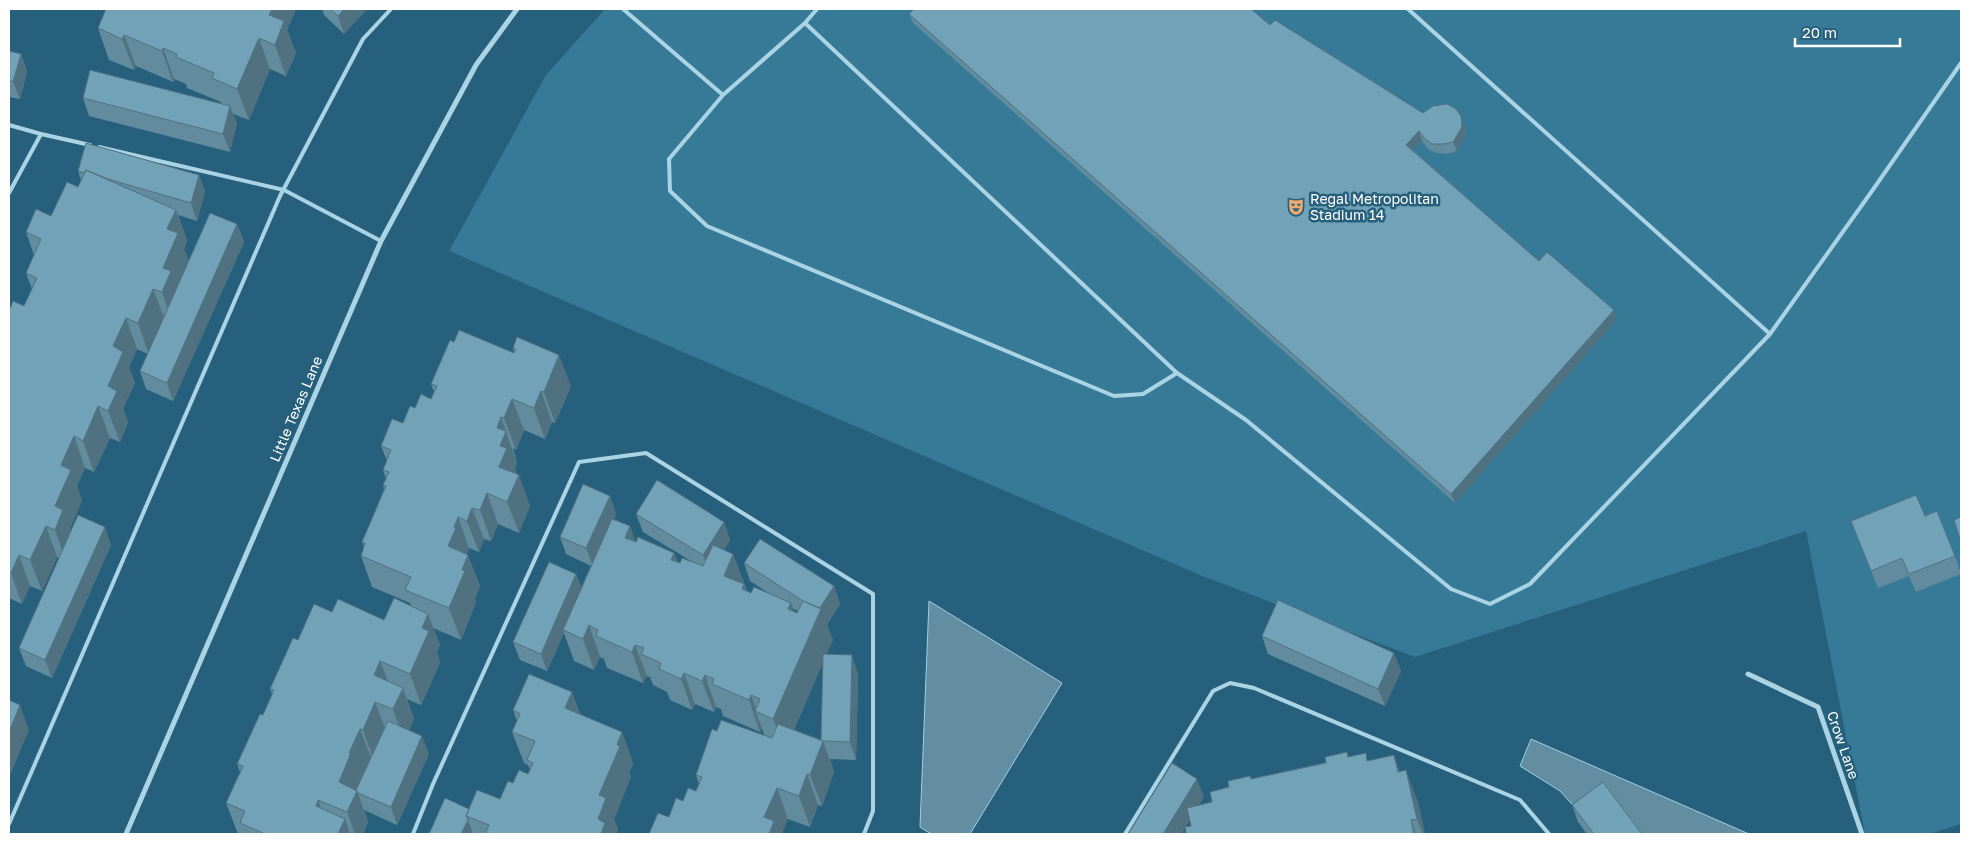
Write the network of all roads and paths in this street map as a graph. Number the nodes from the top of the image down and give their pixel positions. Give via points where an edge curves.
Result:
1 (391, 9) edge
2 (518, 9) edge
3 (623, 9) edge
4 (818, 9) edge
5 (1408, 9) edge
6 (805, 23) junction
7 (1961, 63) edge
8 (723, 95) junction
9 (9, 125) edge
10 (41, 134) junction
11 (284, 190) junction
12 (9, 193) edge
13 (381, 241) junction
14 (1770, 334) junction
15 (1177, 372) junction
16 (1748, 674) dead end
17 (9, 824) edge
18 (126, 834) edge
19 (412, 834) edge
20 (864, 834) edge
21 (1124, 834) edge
22 (1549, 834) edge
23 (1862, 834) edge

1 - 11 lane via 363,39
2 - 13 street, Little Texas Lane via 476,65
3 - 8 lane
4 - 6 lane
5 - 14 lane
6 - 8 lane
6 - 15 lane
7 - 14 lane
8 - 15 lane via 669,159 670,191 707,226 1114,396 1143,394
9 - 10 lane
10 - 11 lane
10 - 12 lane
11 - 13 lane
11 - 17 lane
13 - 18 street, Little Texas Lane
14 - 15 lane via 1530,584 1490,604 1451,589 1246,420
16 - 23 street, Crow Lane via 1818,707
19 - 20 lane via 579,462 646,453 873,594 873,811
21 - 22 lane via 1213,690 1230,684 1254,688 1520,800

